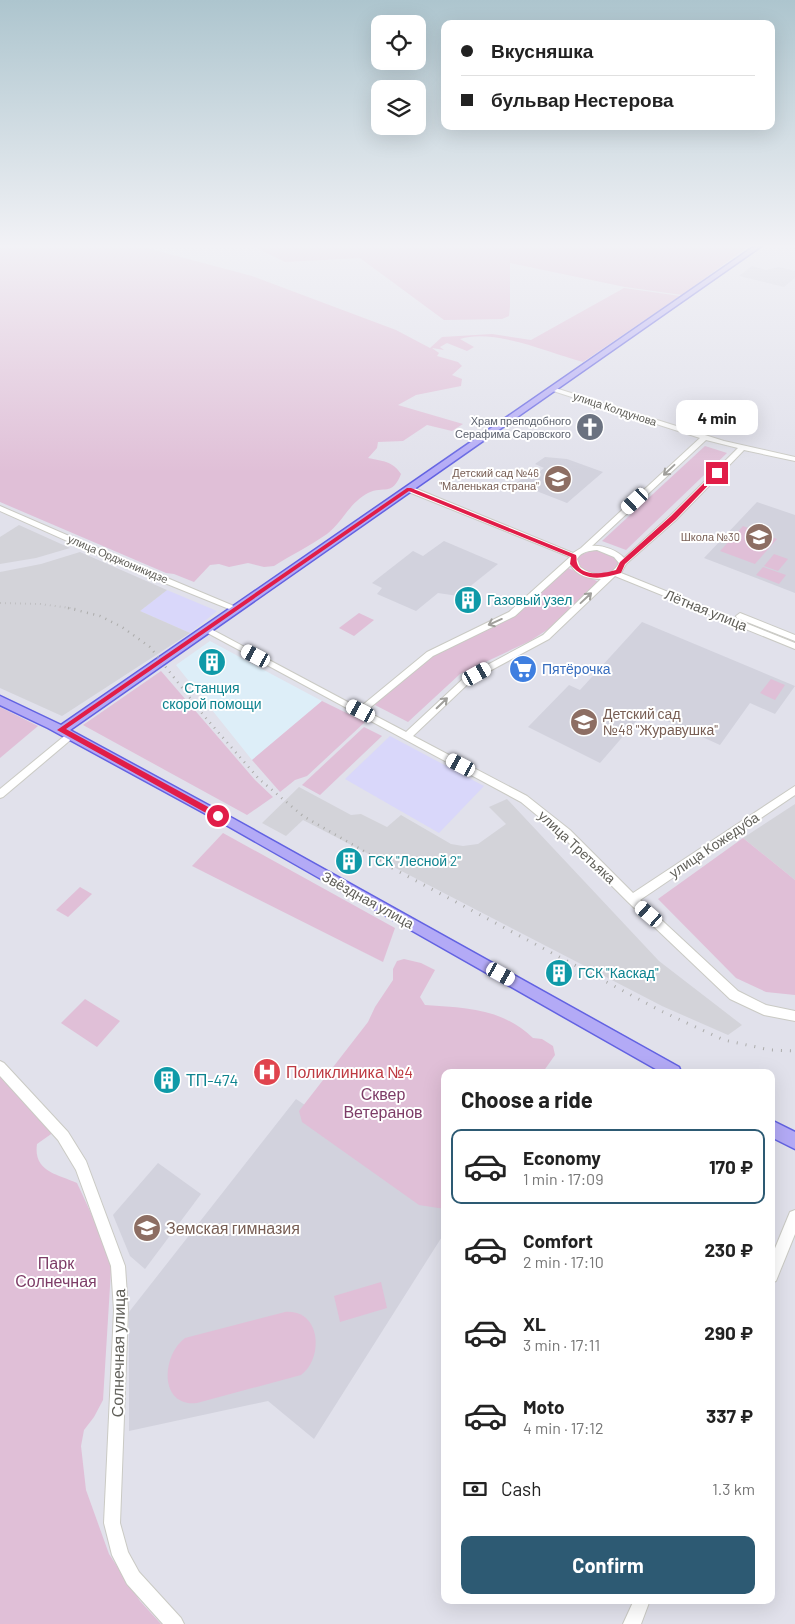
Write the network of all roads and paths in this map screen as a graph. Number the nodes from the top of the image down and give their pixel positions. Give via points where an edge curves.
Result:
1 (651, 321) edge
2 (552, 389) junction
3 (704, 438) junction
4 (742, 448) junction
5 (795, 459) edge
6 (412, 487) junction
7 (0, 508) edge
8 (577, 554) junction
9 (617, 570) junction
10 (236, 609) junction
11 (206, 630) junction
12 (795, 638) edge
13 (795, 646) edge
14 (0, 700) edge
15 (361, 711) junction
16 (66, 732) junction
17 (407, 736) junction
18 (795, 790) edge
19 (0, 794) edge
20 (632, 899) junction
21 (795, 1016) edge
22 (0, 1067) edge
23 (669, 1069) edge
24 (775, 1130) edge
25 (795, 1141) edge
26 (795, 1217) edge
27 (775, 1266) edge
28 (640, 1604) edge
29 (175, 1624) edge
30 (632, 1624) edge

1 - 2 main road
2 - 3 street, улица Колдунова
2 - 6 main road
3 - 4 street, улица Колдунова
3 -> 8 street
4 - 5 street, улица Колдунова
4 - 9 street
6 - 8 street
6 - 10 main road
7 - 10 street, улица Орджоникидзе
8 - 9 street via 576,568 587,575
8 - 9 street via 598,548 612,552 621,559
8 -> 15 street via 512,614 430,654
9 - 12 street, Лётная улица
9 - 13 street, Лётная улица
17 -> 9 street via 468,679 546,637
10 - 11 main road
11 - 15 street, улица Третьяка
11 - 16 main road
14 - 16 main road, Звёздная улица
15 - 17 street, улица Третьяка
16 - 19 street
16 - 23 main road, Звёздная улица
17 - 20 street, улица Третьяка via 524,799 566,833
18 - 20 street, улица Кожедуба
20 - 21 street, улица Третьяка via 734,995 764,1010
22 - 29 street, Солнечная улица via 64,1136 80,1166 118,1266 121,1310 112,1523 120,1555 133,1578
24 - 25 main road
26 - 27 street
28 - 30 street

